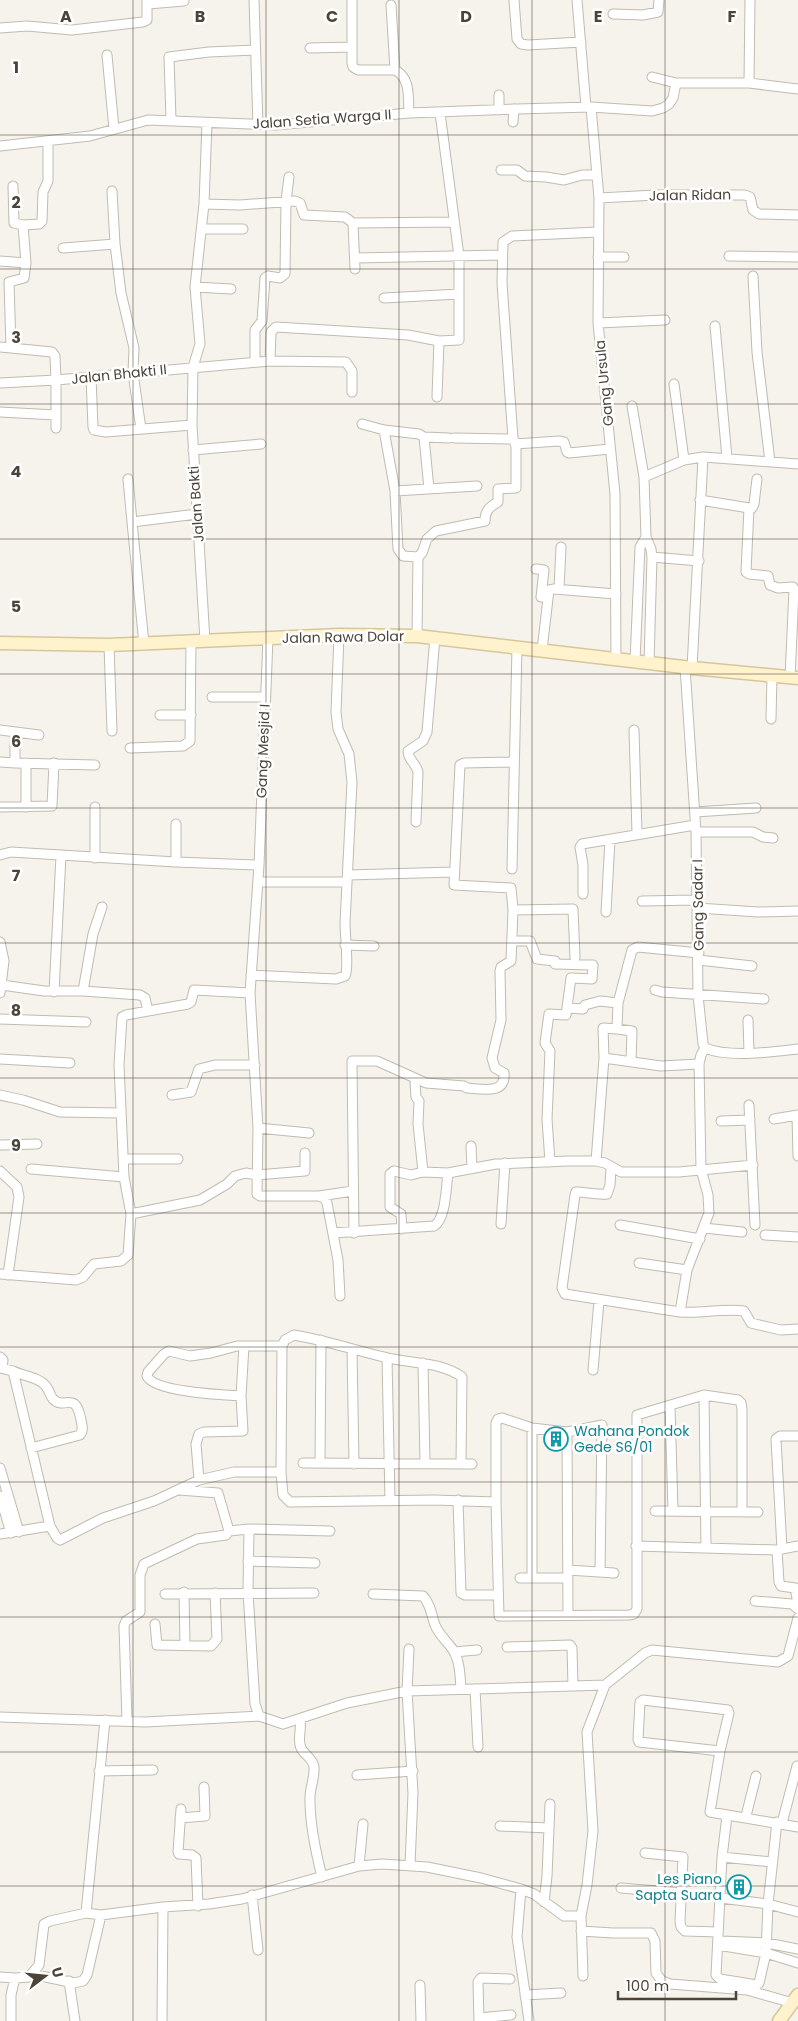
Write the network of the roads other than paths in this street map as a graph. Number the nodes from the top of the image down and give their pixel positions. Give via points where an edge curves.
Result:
1 (184, 0) edge
2 (254, 0) edge
3 (352, 0) edge
4 (514, 0) edge
5 (576, 0) edge
6 (659, 0) edge
7 (750, 0) edge
8 (148, 2) edge
9 (391, 5) dead end
10 (612, 14) dead end
11 (0, 28) edge
12 (582, 42) junction
13 (352, 47) junction
14 (310, 48) dead end
15 (255, 50) junction
16 (108, 55) dead end
17 (395, 70) junction
18 (652, 77) dead end
19 (676, 83) junction
20 (749, 83) junction
21 (798, 89) edge
22 (499, 95) dead end
23 (589, 107) junction
24 (514, 109) junction
25 (499, 110) junction
26 (409, 113) junction
27 (440, 113) junction
28 (171, 120) junction
29 (513, 122) dead end
30 (207, 123) junction
31 (258, 125) junction
32 (114, 129) junction
33 (48, 142) junction
34 (0, 146) edge
35 (501, 170) dead end
36 (597, 175) junction
37 (288, 177) dead end
38 (13, 186) dead end
39 (112, 191) dead end
40 (599, 198) junction
41 (286, 201) junction
42 (204, 204) junction
43 (798, 215) edge
44 (454, 222) junction
45 (353, 223) junction
46 (23, 225) junction
47 (202, 229) junction
48 (243, 229) dead end
49 (598, 232) junction
50 (114, 244) junction
51 (63, 248) dead end
52 (458, 256) junction
53 (502, 256) junction
54 (728, 256) dead end
55 (598, 257) junction
56 (624, 257) dead end
57 (798, 257) edge
58 (355, 258) junction
59 (0, 261) edge
60 (26, 263) junction
61 (355, 269) dead end
62 (753, 276) dead end
63 (195, 287) junction
64 (231, 288) dead end
65 (459, 294) junction
66 (384, 298) dead end
67 (665, 320) dead end
68 (598, 323) junction
69 (715, 326) dead end
70 (439, 341) junction
71 (0, 347) edge
72 (11, 348) junction
73 (270, 361) junction
74 (255, 362) junction
75 (193, 367) junction
76 (133, 373) junction
77 (91, 376) junction
78 (56, 380) junction
79 (0, 383) edge
80 (674, 384) dead end
81 (352, 392) dead end
82 (437, 397) dead end
83 (632, 406) dead end
84 (0, 412) edge
85 (56, 415) junction
86 (362, 424) dead end
87 (192, 425) junction
88 (56, 428) dead end
89 (141, 430) junction
90 (384, 430) junction
91 (424, 437) junction
92 (514, 441) junction
93 (261, 444) dead end
94 (610, 449) junction
95 (193, 450) junction
96 (703, 457) junction
97 (727, 458) junction
98 (684, 460) junction
99 (770, 462) junction
100 (798, 464) edge
101 (644, 476) junction
102 (128, 478) dead end
103 (757, 479) dead end
104 (477, 486) dead end
105 (429, 489) junction
106 (395, 491) junction
107 (700, 500) junction
108 (749, 508) junction
109 (197, 514) junction
110 (132, 522) junction
111 (646, 537) junction
112 (561, 547) dead end
113 (418, 557) junction
114 (652, 557) junction
115 (698, 561) junction
116 (536, 568) dead end
117 (559, 590) junction
118 (616, 594) junction
119 (548, 597) junction
120 (339, 635) junction
121 (417, 636) junction
122 (435, 637) junction
123 (268, 638) junction
124 (191, 641) junction
125 (205, 641) junction
126 (0, 643) edge
127 (144, 644) junction
128 (109, 645) junction
129 (517, 646) junction
130 (542, 650) junction
131 (616, 659) junction
132 (635, 661) junction
133 (649, 663) junction
134 (688, 667) junction
135 (772, 676) junction
136 (794, 678) edge
137 (212, 697) dead end
138 (265, 697) junction
139 (191, 715) junction
140 (160, 716) dead end
141 (771, 719) dead end
142 (0, 730) edge
143 (634, 730) dead end
144 (112, 731) dead end
145 (15, 732) junction
146 (39, 735) dead end
147 (130, 748) dead end
148 (0, 762) edge
149 (513, 762) junction
150 (15, 763) junction
151 (26, 763) junction
152 (54, 763) junction
153 (95, 764) dead end
154 (0, 807) edge
155 (26, 807) junction
156 (95, 807) dead end
157 (756, 808) dead end
158 (695, 812) junction
159 (416, 822) dead end
160 (176, 824) dead end
161 (696, 828) junction
162 (637, 833) junction
163 (773, 838) dead end
164 (610, 840) junction
165 (0, 855) edge
166 (61, 856) junction
167 (95, 858) junction
168 (176, 862) junction
169 (259, 865) junction
170 (512, 869) dead end
171 (454, 872) junction
172 (347, 878) junction
173 (258, 882) junction
174 (583, 894) dead end
175 (642, 901) dead end
176 (698, 904) junction
177 (102, 907) dead end
178 (513, 910) junction
179 (606, 912) dead end
180 (798, 912) edge
181 (512, 941) junction
182 (0, 942) edge
183 (345, 945) junction
184 (374, 946) dead end
185 (699, 956) junction
186 (575, 958) dead end
187 (752, 966) dead end
188 (251, 975) junction
189 (1, 989) edge
190 (655, 990) dead end
191 (83, 991) junction
192 (54, 992) junction
193 (250, 993) junction
194 (698, 995) junction
195 (764, 999) dead end
196 (618, 1003) junction
197 (568, 1008) junction
198 (148, 1011) junction
199 (0, 1019) edge
200 (748, 1020) dead end
201 (86, 1022) dead end
202 (618, 1029) junction
203 (705, 1048) junction
204 (798, 1049) edge
205 (749, 1052) junction
206 (604, 1058) junction
207 (0, 1060) edge
208 (70, 1062) dead end
209 (631, 1062) junction
210 (699, 1064) junction
211 (255, 1065) junction
212 (417, 1079) junction
213 (172, 1094) dead end
214 (0, 1096) edge
215 (749, 1105) dead end
216 (121, 1114) junction
217 (798, 1115) edge
218 (774, 1119) dead end
219 (750, 1120) junction
220 (720, 1121) dead end
221 (258, 1128) junction
222 (309, 1133) dead end
223 (37, 1144) dead end
224 (0, 1145) edge
225 (471, 1146) dead end
226 (306, 1153) dead end
227 (798, 1156) edge
228 (123, 1159) junction
229 (178, 1159) dead end
230 (596, 1161) junction
231 (550, 1162) junction
232 (505, 1163) junction
233 (753, 1165) junction
234 (31, 1168) dead end
235 (472, 1168) junction
236 (611, 1168) junction
237 (701, 1168) junction
238 (0, 1171) edge
239 (423, 1172) junction
240 (448, 1173) junction
241 (257, 1175) junction
242 (124, 1177) junction
243 (353, 1192) junction
244 (319, 1196) junction
245 (131, 1214) junction
246 (500, 1224) dead end
247 (620, 1225) dead end
248 (755, 1226) dead end
249 (704, 1228) junction
250 (402, 1229) junction
251 (742, 1232) dead end
252 (333, 1233) junction
253 (354, 1233) junction
254 (765, 1235) dead end
255 (798, 1237) edge
256 (700, 1239) junction
257 (639, 1263) dead end
258 (687, 1270) junction
259 (4, 1275) edge
260 (340, 1296) dead end
261 (599, 1301) junction
262 (680, 1312) junction
263 (798, 1328) edge
264 (321, 1340) junction
265 (244, 1346) junction
266 (282, 1346) junction
267 (352, 1349) junction
268 (0, 1356) edge
269 (387, 1358) junction
270 (423, 1363) junction
271 (1, 1368) edge
272 (593, 1370) dead end
273 (13, 1371) junction
274 (704, 1395) junction
275 (241, 1396) junction
276 (670, 1406) junction
277 (532, 1428) junction
278 (243, 1431) junction
279 (254, 1431) dead end
280 (567, 1432) junction
281 (798, 1436) edge
282 (30, 1448) junction
283 (303, 1463) dead end
284 (320, 1463) junction
285 (425, 1463) junction
286 (461, 1463) junction
287 (354, 1464) junction
288 (389, 1464) junction
289 (472, 1464) dead end
290 (0, 1468) edge
291 (281, 1472) junction
292 (199, 1480) junction
293 (176, 1490) junction
294 (0, 1496) edge
295 (390, 1500) junction
296 (458, 1500) junction
297 (496, 1502) junction
298 (655, 1511) dead end
299 (673, 1511) junction
300 (706, 1511) junction
301 (742, 1512) junction
302 (758, 1512) dead end
303 (249, 1529) junction
304 (229, 1531) junction
305 (330, 1531) dead end
306 (15, 1532) junction
307 (53, 1532) junction
308 (0, 1534) edge
309 (636, 1546) junction
310 (798, 1546) edge
311 (706, 1548) junction
312 (779, 1549) junction
313 (248, 1561) junction
314 (315, 1563) dead end
315 (600, 1572) junction
316 (568, 1574) junction
317 (614, 1574) dead end
318 (520, 1578) dead end
319 (532, 1578) junction
320 (184, 1592) junction
321 (248, 1592) junction
322 (215, 1593) junction
323 (314, 1593) dead end
324 (165, 1594) dead end
325 (373, 1594) dead end
326 (498, 1595) junction
327 (755, 1600) dead end
328 (798, 1603) edge
329 (798, 1609) edge
330 (568, 1615) junction
331 (798, 1618) edge
332 (155, 1624) dead end
333 (185, 1645) junction
334 (507, 1647) dead end
335 (409, 1649) dead end
336 (477, 1650) dead end
337 (454, 1652) junction
338 (604, 1685) junction
339 (573, 1686) junction
340 (461, 1688) junction
341 (475, 1688) junction
342 (407, 1691) junction
343 (258, 1716) junction
344 (0, 1717) edge
345 (300, 1719) junction
346 (104, 1720) junction
347 (127, 1721) junction
348 (478, 1747) dead end
349 (720, 1751) junction
350 (797, 1766) edge
351 (153, 1770) dead end
352 (99, 1771) junction
353 (413, 1771) junction
354 (357, 1775) dead end
355 (756, 1776) dead end
356 (204, 1787) dead end
357 (550, 1804) dead end
358 (727, 1816) junction
359 (746, 1816) junction
360 (779, 1822) junction
361 (363, 1824) dead end
362 (500, 1826) dead end
363 (798, 1827) edge
364 (549, 1828) junction
365 (646, 1853) dead end
366 (722, 1857) junction
367 (772, 1862) junction
368 (410, 1865) junction
369 (358, 1866) junction
370 (322, 1877) junction
371 (621, 1888) dead end
372 (521, 1889) junction
373 (682, 1893) junction
374 (252, 1895) junction
375 (721, 1898) junction
376 (544, 1902) junction
377 (768, 1904) junction
378 (198, 1906) junction
379 (163, 1908) junction
380 (798, 1912) edge
381 (86, 1913) junction
382 (101, 1915) junction
383 (581, 1916) junction
384 (581, 1931) junction
385 (718, 1939) junction
386 (767, 1943) junction
387 (798, 1949) edge
388 (258, 1950) dead end
389 (766, 1953) junction
390 (798, 1963) edge
391 (32, 1974) junction
392 (583, 1976) dead end
393 (0, 1977) edge
394 (15, 1978) junction
395 (510, 1978) dead end
396 (69, 1981) junction
397 (420, 1985) dead end
398 (561, 1993) dead end
399 (526, 1995) junction
400 (796, 1999) edge
401 (511, 2015) dead end
402 (479, 2019) edge
403 (11, 2021) edge
404 (75, 2021) edge
405 (162, 2021) edge
406 (420, 2021) edge
407 (529, 2021) edge
408 (779, 2021) edge

1 - 8 street
2 - 15 street
3 - 13 street
4 - 12 street via 517,39 521,44
5 - 12 street, Gang Ursula
6 - 10 street via 658,12
7 - 20 street
8 - 11 street via 147,20 135,23 72,30 27,26
9 - 17 street
12 - 23 street, Gang Ursula
13 - 14 street
13 - 17 street via 352,63 356,69
15 - 28 street via 169,57
15 - 31 street
16 - 32 street
17 - 26 street via 406,82
18 - 19 street
19 - 20 street
19 - 23 street, Jalan Setia Warga II via 673,98 664,108 652,111
20 - 21 street
22 - 25 street
23 - 24 street, Jalan Setia Warga II
23 - 36 street, Gang Ursula
24 - 25 street, Jalan Setia Warga II
24 - 29 street
25 - 27 street, Jalan Setia Warga II
26 - 27 street, Jalan Setia Warga II
26 - 31 street, Jalan Setia Warga II
27 - 44 street
28 - 30 street, Jalan Setia Warga II
28 - 32 street, Jalan Setia Warga II via 148,120
30 - 31 street, Jalan Setia Warga II
30 - 42 street, Jalan Bakti
32 - 33 street, Jalan Setia Warga II
33 - 34 street, Jalan Setia Warga II
33 - 46 street via 48,180 43,192 42,221
35 - 36 street via 517,170 525,176 564,180
36 - 40 street, Gang Ursula
37 - 41 street
38 - 46 street via 14,223
39 - 50 street
40 - 43 street, Jalan Ridan via 746,194 753,210 759,214
40 - 49 street, Gang Ursula
41 - 42 street
41 - 45 street via 300,202 304,215 345,217
41 - 74 street via 285,274 280,278 265,278 262,322 255,330
42 - 47 street, Jalan Bakti
44 - 45 street
44 - 52 street
45 - 58 street
46 - 60 street
47 - 48 street
47 - 63 street, Jalan Bakti
49 - 53 street via 512,236 503,242
49 - 55 street, Gang Ursula
50 - 51 street
50 - 76 street via 134,348
52 - 53 street
52 - 58 street
52 - 65 street
53 - 92 street
54 - 57 street
55 - 56 street
55 - 68 street, Gang Ursula
58 - 61 street
59 - 60 street
60 - 72 street via 24,278 9,282
62 - 99 street via 757,352
63 - 64 street
63 - 75 street, Jalan Bakti via 200,334
65 - 66 street
65 - 70 street via 460,340
67 - 68 street
68 - 94 street, Gang Ursula
69 - 97 street
70 - 73 street via 408,335 276,327 271,332
70 - 82 street
71 - 72 street
72 - 78 street, Jalan Bhakti II via 52,352
73 - 74 street, Jalan Bhakti II
73 - 81 street, Jalan Bhakti II via 346,362 351,366
74 - 75 street, Jalan Bhakti II
75 - 76 street, Jalan Bhakti II
75 - 87 street, Jalan Bakti
76 - 77 street, Jalan Bhakti II
76 - 89 street
77 - 78 street, Jalan Bhakti II
77 - 89 street via 94,430
78 - 79 street
78 - 85 street
80 - 98 street
83 - 101 street
84 - 85 street
85 - 88 street
86 - 90 street
87 - 89 street
87 - 95 street, Jalan Bakti
90 - 91 street
90 - 106 street
91 - 92 street
91 - 105 street
92 - 94 street via 564,442 569,453
92 - 113 street via 516,488 498,490 498,502 485,513 485,521 431,534
93 - 95 street
94 - 118 street, Gang Ursula via 615,494
95 - 109 street, Jalan Bakti
96 - 97 street
96 - 98 street
96 - 107 street, Gang Sadar I
97 - 99 street
98 - 101 street
99 - 100 street
101 - 111 street
102 - 110 street
103 - 108 street via 754,504
104 - 105 street
105 - 106 street
106 - 113 street via 398,549 403,556
107 - 108 street
107 - 115 street, Gang Sadar I
108 - 136 street via 746,572 768,576 770,584 778,588 794,589
109 - 110 street
109 - 125 street, Jalan Bakti
110 - 127 street
111 - 114 street
111 - 132 street via 640,547
112 - 117 street
113 - 121 street
114 - 115 street
114 - 133 street
115 - 134 street, Gang Sadar I
116 - 119 street via 544,570 541,597
117 - 118 street
117 - 119 street via 549,590
118 - 131 street, Gang Ursula
119 - 130 street
120 - 121 street, Jalan Rawa Dolar
120 - 123 street, Jalan Rawa Dolar
120 - 172 street via 336,712 351,768
121 - 122 street, Jalan Rawa Dolar
122 - 129 street, Jalan Rawa Dolar
122 - 159 street via 427,732 408,751 418,772
123 - 125 street, Jalan Rawa Dolar
123 - 138 street, Gang Mesjid I
124 - 125 street, Jalan Rawa Dolar
124 - 127 street, Jalan Rawa Dolar
124 - 139 street
126 - 128 street, Jalan Rawa Dolar
127 - 128 street, Jalan Rawa Dolar
128 - 144 street
129 - 130 street, Jalan Rawa Dolar
129 - 149 street
130 - 131 street, Jalan Rawa Dolar
131 - 132 street, Jalan Rawa Dolar
132 - 133 street, Jalan Rawa Dolar
133 - 134 street, Jalan Rawa Dolar
134 - 135 street, Jalan Rawa Dolar
134 - 158 street, Gang Sadar I
135 - 136 street, Jalan Rawa Dolar
135 - 141 street
137 - 138 street
138 - 169 street, Gang Mesjid I
139 - 140 street
139 - 147 street via 191,737 187,744
142 - 145 street
143 - 162 street
145 - 146 street
145 - 150 street
148 - 150 street
149 - 170 street
149 - 171 street via 460,765
150 - 151 street
151 - 152 street
151 - 155 street
152 - 153 street
152 - 155 street via 52,806
154 - 155 street
156 - 167 street
157 - 158 street
158 - 161 street, Gang Sadar I
160 - 168 street
161 - 162 street
161 - 163 street via 754,832
161 - 176 street, Gang Sadar I
162 - 164 street
164 - 174 street via 587,842 580,846
164 - 179 street
165 - 166 street via 12,852
166 - 167 street
166 - 192 street
167 - 168 street
168 - 169 street
169 - 173 street, Gang Mesjid I
171 - 172 street
171 - 178 street via 454,885 511,888
172 - 173 street
172 - 183 street
173 - 188 street, Gang Mesjid I
175 - 176 street
176 - 180 street via 758,912
176 - 185 street, Gang Sadar I
177 - 191 street via 93,934
178 - 181 street
178 - 186 street via 573,909
181 - 197 street via 530,941 536,959 554,961 555,964 593,965 592,979 570,978
181 - 212 street via 512,961 501,967 500,972 501,1020 492,1058 495,1068 504,1074 503,1085 495,1089 467,1088
182 - 189 street via 4,962
183 - 184 street
183 - 188 street via 348,972 342,978
185 - 187 street
185 - 194 street, Gang Sadar I
185 - 196 street via 634,948
188 - 193 street, Gang Mesjid I
189 - 192 street
190 - 194 street
191 - 192 street
191 - 198 street via 140,995 145,998
193 - 198 street via 194,990 188,1004
193 - 211 street, Gang Mesjid I
194 - 195 street
194 - 203 street, Gang Sadar I
196 - 197 street via 600,1001 585,1004 584,1010
196 - 202 street
197 - 231 street via 566,1015 548,1014 545,1043 550,1051 547,1119
198 - 216 street via 126,1014 122,1018 119,1065
199 - 201 street
200 - 205 street
202 - 206 street via 603,1028
202 - 209 street via 632,1031
203 - 205 street
203 - 210 street
204 - 205 street
206 - 209 street
206 - 230 street
207 - 208 street
209 - 210 street via 661,1066
210 - 237 street
211 - 213 street via 215,1065 199,1069 191,1092
211 - 221 street, Gang Mesjid I
212 - 239 street
212 - 243 street via 376,1061 352,1061
214 - 216 street via 60,1112
215 - 219 street
216 - 228 street
217 - 218 street
217 - 227 street
219 - 220 street
219 - 233 street
221 - 222 street
221 - 241 street, Gang Mesjid I
223 - 224 street
225 - 235 street
226 - 241 street via 305,1171
228 - 229 street
228 - 242 street
230 - 231 street
230 - 236 street
231 - 232 street
232 - 235 street
232 - 246 street
233 - 237 street
233 - 248 street
234 - 242 street
235 - 240 street
236 - 237 street via 626,1172 679,1172
236 - 261 street via 607,1194 575,1193 562,1288 565,1294
237 - 249 street via 710,1213
238 - 259 street via 16,1187 19,1197
239 - 240 street
239 - 250 street via 411,1175 394,1171 390,1174 390,1207 401,1214
240 - 250 street via 438,1224
241 - 244 street, Gang Mesjid I via 257,1194 260,1196
241 - 245 street via 235,1176 200,1200
242 - 245 street
243 - 244 street
243 - 253 street
244 - 252 street via 327,1203
245 - 259 street via 128,1255 121,1261 94,1264 76,1280
247 - 256 street
249 - 251 street
249 - 256 street
250 - 253 street
252 - 253 street
252 - 260 street
254 - 255 street
256 - 258 street
257 - 258 street
258 - 262 street
261 - 262 street
261 - 272 street
262 - 263 street via 744,1311 751,1323 781,1330
264 - 266 street via 294,1335
264 - 267 street
264 - 284 street
265 - 266 street
265 - 275 street
265 - 275 street via 190,1356 169,1351 147,1376 151,1382 184,1391
266 - 291 street
267 - 269 street
267 - 287 street
268 - 271 street
269 - 270 street
269 - 288 street
270 - 285 street
270 - 286 street via 449,1369 464,1379
271 - 273 street
273 - 282 street
273 - 282 street via 41,1382 53,1399 73,1403 80,1412 83,1428 80,1435
274 - 276 street
274 - 300 street
274 - 301 street via 741,1403
275 - 278 street
276 - 299 street
276 - 309 street via 637,1414
277 - 280 street
277 - 297 street via 502,1418 496,1423
277 - 319 street
278 - 279 street
278 - 292 street via 199,1434 196,1444
280 - 315 street via 602,1425
280 - 316 street
281 - 312 street via 776,1439
282 - 307 street
283 - 284 street
284 - 287 street
285 - 286 street
285 - 288 street
286 - 289 street
287 - 288 street
288 - 295 street
290 - 306 street
291 - 292 street via 234,1472
291 - 295 street via 283,1495 290,1502
292 - 293 street
293 - 304 street via 218,1493
293 - 307 street via 103,1518 63,1540
294 - 306 street
295 - 296 street
296 - 297 street
296 - 326 street via 461,1593 465,1596
297 - 326 street
298 - 299 street
299 - 300 street
300 - 301 street
300 - 311 street
301 - 302 street
303 - 304 street
303 - 305 street
303 - 313 street
304 - 347 street via 226,1535 197,1539 144,1564 140,1612 124,1626
306 - 307 street
306 - 308 street
309 - 311 street
309 - 330 street via 637,1610 634,1614
310 - 312 street
311 - 312 street
312 - 328 street via 779,1582 781,1586 795,1588
313 - 314 street
313 - 321 street
315 - 316 street
315 - 317 street
316 - 319 street
316 - 330 street
318 - 319 street
320 - 322 street
320 - 324 street
320 - 333 street
321 - 322 street
321 - 323 street
321 - 343 street
322 - 333 street via 217,1640 211,1646
325 - 337 street via 424,1596 430,1605 434,1624
326 - 330 street via 499,1616
327 - 329 street via 792,1604
331 - 338 street via 788,1656 783,1660 772,1662 652,1650
332 - 333 street via 158,1645
334 - 339 street via 570,1645
335 - 342 street
336 - 337 street
337 - 340 street
338 - 339 street
338 - 383 street via 587,1732 593,1831
339 - 341 street
340 - 341 street
340 - 342 street
341 - 348 street
342 - 345 street via 348,1702
342 - 353 street
343 - 345 street via 283,1724
343 - 347 street
344 - 346 street
345 - 370 street via 299,1742 314,1767 310,1802
346 - 347 street
346 - 352 street
349 - 349 street via 729,1712 726,1709 640,1702 639,1742
349 - 358 street via 710,1809 711,1813
350 - 360 street
351 - 352 street
352 - 381 street
353 - 354 street
353 - 368 street
355 - 359 street
356 - 378 street via 205,1816 181,1813 178,1852 196,1858
357 - 364 street
358 - 359 street
358 - 366 street
359 - 360 street
360 - 363 street
360 - 367 street
361 - 369 street
362 - 364 street
364 - 376 street
365 - 373 street via 683,1857
366 - 367 street
366 - 375 street
367 - 377 street
368 - 369 street
368 - 372 street
369 - 370 street
370 - 374 street
371 - 373 street
372 - 376 street
372 - 399 street via 517,1937
373 - 385 street via 681,1927 685,1931
374 - 378 street
374 - 388 street
375 - 377 street
375 - 385 street
376 - 383 street via 564,1916
377 - 380 street
377 - 386 street
378 - 379 street
379 - 382 street
379 - 405 street
381 - 382 street
381 - 391 street via 44,1924 39,1965
382 - 396 street via 83,1982
383 - 384 street
384 - 392 street
384 - 400 street via 651,1933 655,1941 656,1974 670,1984 747,1990
385 - 386 street
385 - 389 street
385 - 389 street via 717,1977 757,1985
386 - 387 street
386 - 389 street
389 - 390 street
391 - 394 street
391 - 396 street
393 - 394 street
394 - 403 street
395 - 402 street via 480,1979 477,1986
396 - 404 street
397 - 406 street
398 - 399 street
399 - 407 street
400 - 408 street
401 - 402 street

